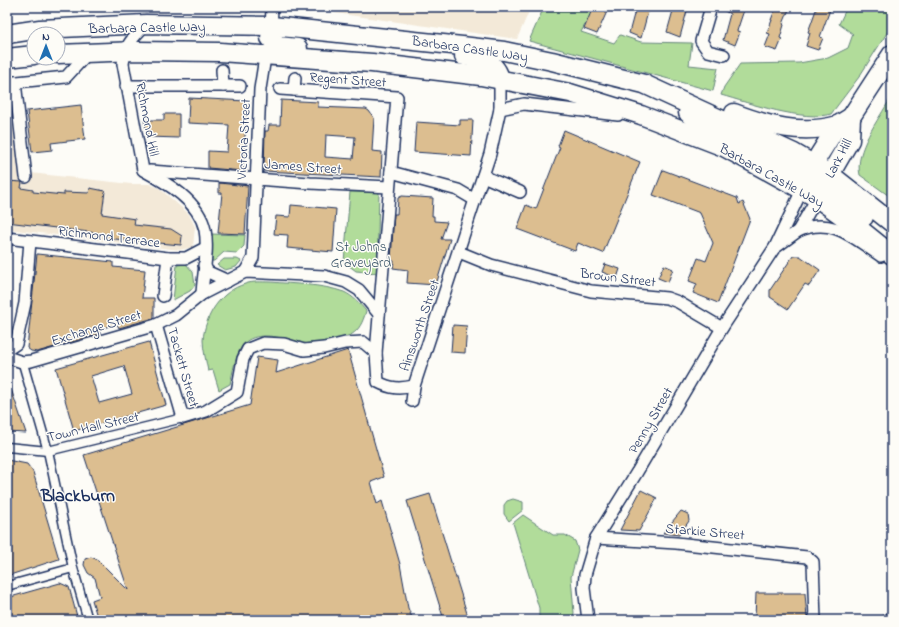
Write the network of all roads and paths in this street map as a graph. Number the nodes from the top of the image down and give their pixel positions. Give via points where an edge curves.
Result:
1 (272, 7) edge
2 (711, 7) edge
3 (146, 24) junction
4 (271, 32) junction
5 (336, 32) junction
6 (7, 34) edge
7 (89, 52) junction
8 (124, 52) junction
9 (66, 53) edge
10 (892, 54) edge
11 (724, 55) dead end
12 (265, 56) junction
13 (26, 57) edge
14 (7, 58) edge
15 (372, 63) junction
16 (222, 70) dead end
17 (295, 78) dead end
18 (500, 80) junction
19 (11, 82) edge
20 (644, 84) junction
21 (126, 86) junction
22 (222, 86) junction
23 (240, 86) dead end
24 (280, 89) dead end
25 (294, 90) junction
26 (500, 109) junction
27 (641, 115) junction
28 (845, 121) junction
29 (143, 170) junction
30 (391, 172) junction
31 (483, 176) junction
32 (26, 177) dead end
33 (255, 178) junction
34 (816, 182) junction
35 (389, 187) junction
36 (520, 192) dead end
37 (475, 200) junction
38 (892, 223) edge
39 (798, 231) junction
40 (7, 238) edge
41 (892, 241) edge
42 (30, 242) junction
43 (775, 247) junction
44 (205, 248) junction
45 (459, 252) junction
46 (892, 255) edge
47 (168, 258) junction
48 (892, 263) edge
49 (204, 265) junction
50 (245, 272) junction
51 (228, 281) junction
52 (202, 294) junction
53 (163, 296) dead end
54 (379, 314) junction
55 (156, 325) junction
56 (722, 328) junction
57 (7, 350) edge
58 (376, 353) junction
59 (7, 357) edge
60 (23, 365) junction
61 (414, 386) junction
62 (412, 401) dead end
63 (183, 418) junction
64 (7, 447) edge
65 (48, 451) junction
66 (596, 538) junction
67 (73, 568) junction
68 (7, 586) edge
69 (892, 619) edge
70 (88, 620) edge
71 (588, 620) edge
72 (815, 620) edge
73 (888, 620) edge

1 - 4 street, Victoria Street
2 - 11 street via 700,41 708,51
3 - 4 highway, Barbara Castle Way
3 - 6 highway, Barbara Castle Way via 40,29
3 - 8 street
4 - 5 highway, Barbara Castle Way
4 - 12 street, Victoria Street
4 - 15 highway via 278,46 344,52
5 - 18 highway via 376,45 482,60 495,66
5 - 20 highway, Barbara Castle Way via 504,51
7 - 8 highway, Barbara Castle Way
7 - 9 highway, Barbara Castle Way
7 - 19 street via 66,77
8 - 12 highway, Barbara Castle Way via 220,52
8 - 21 street, Richmond Hill
10 - 28 highway
12 - 15 highway, Barbara Castle Way
12 - 33 street, Victoria Street via 260,89
13 - 14 highway
15 - 18 highway, Barbara Castle Way via 433,69
16 - 22 street
17 - 25 street, Regent Street
18 - 26 street, Ainsworth Street
18 - 27 highway, Barbara Castle Way via 570,93
19 - 32 street
20 - 28 highway via 677,91 777,127 814,130
20 - 34 highway, Barbara Castle Way via 675,98 693,118 713,130 770,155
21 - 22 street
21 - 29 street, Richmond Hill
22 - 23 street
24 - 25 street, Regent Street
25 - 30 street, Regent Street via 397,97
26 - 27 street, Barbara Castle Way via 524,104 627,117
26 - 31 street, Ainsworth Street
27 - 34 highway, Barbara Castle Way
28 - 34 highway, Lark Hill via 850,140
29 - 33 street, James Street
29 - 44 street, Richmond Hill via 173,189 196,210 205,231
30 - 35 street, Ainsworth Street
30 - 37 street via 458,190
31 - 36 street
31 - 37 street, Ainsworth Street
33 - 35 street, James Street
33 - 50 street, Victoria Street via 253,258
34 - 38 highway, Barbara Castle Way
34 - 39 street, Penny Street
34 - 41 highway via 849,205
34 - 43 street, Penny Street
34 - 46 highway, Barbara Castle Way via 856,226
35 - 54 street, Ainsworth Street
37 - 45 street, Ainsworth Street
39 - 43 street, Penny Street
39 - 48 street, Barbara Castle Way via 816,226 831,226 842,230
40 - 42 street, Richmond Terrace
42 - 47 street, Richmond Terrace
42 - 57 street via 25,303 16,344
43 - 56 street, Penny Street
44 - 47 street, Richmond Terrace via 186,258
44 - 49 street, Richmond Hill
45 - 56 street, Brown Street via 491,265 590,291 667,298
45 - 61 street, Ainsworth Street
47 - 53 street
49 - 51 street via 208,272
49 - 52 street, Richmond Hill
50 - 51 street, Exchange Street
50 - 54 street via 324,276 346,282 359,290
51 - 52 street, Exchange Street
52 - 55 street, Exchange Street via 176,315
54 - 58 street, Ainsworth Street
55 - 60 street, Exchange Street
55 - 63 street, Tackett Street
56 - 66 street, Penny Street
58 - 61 street, Ainsworth Street via 378,382 400,389
58 - 63 street via 363,342 304,350 284,344 264,343 248,349 243,359 237,392 206,411
59 - 60 street
60 - 65 street
61 - 62 street
63 - 65 street, Town Hall Street
64 - 65 street, Town Hall Street
65 - 67 street
66 - 71 street, Penny Street via 585,575
66 - 72 street, Starkie Street via 676,543 807,557 811,559 813,567
67 - 68 street
67 - 70 street
69 - 73 street

